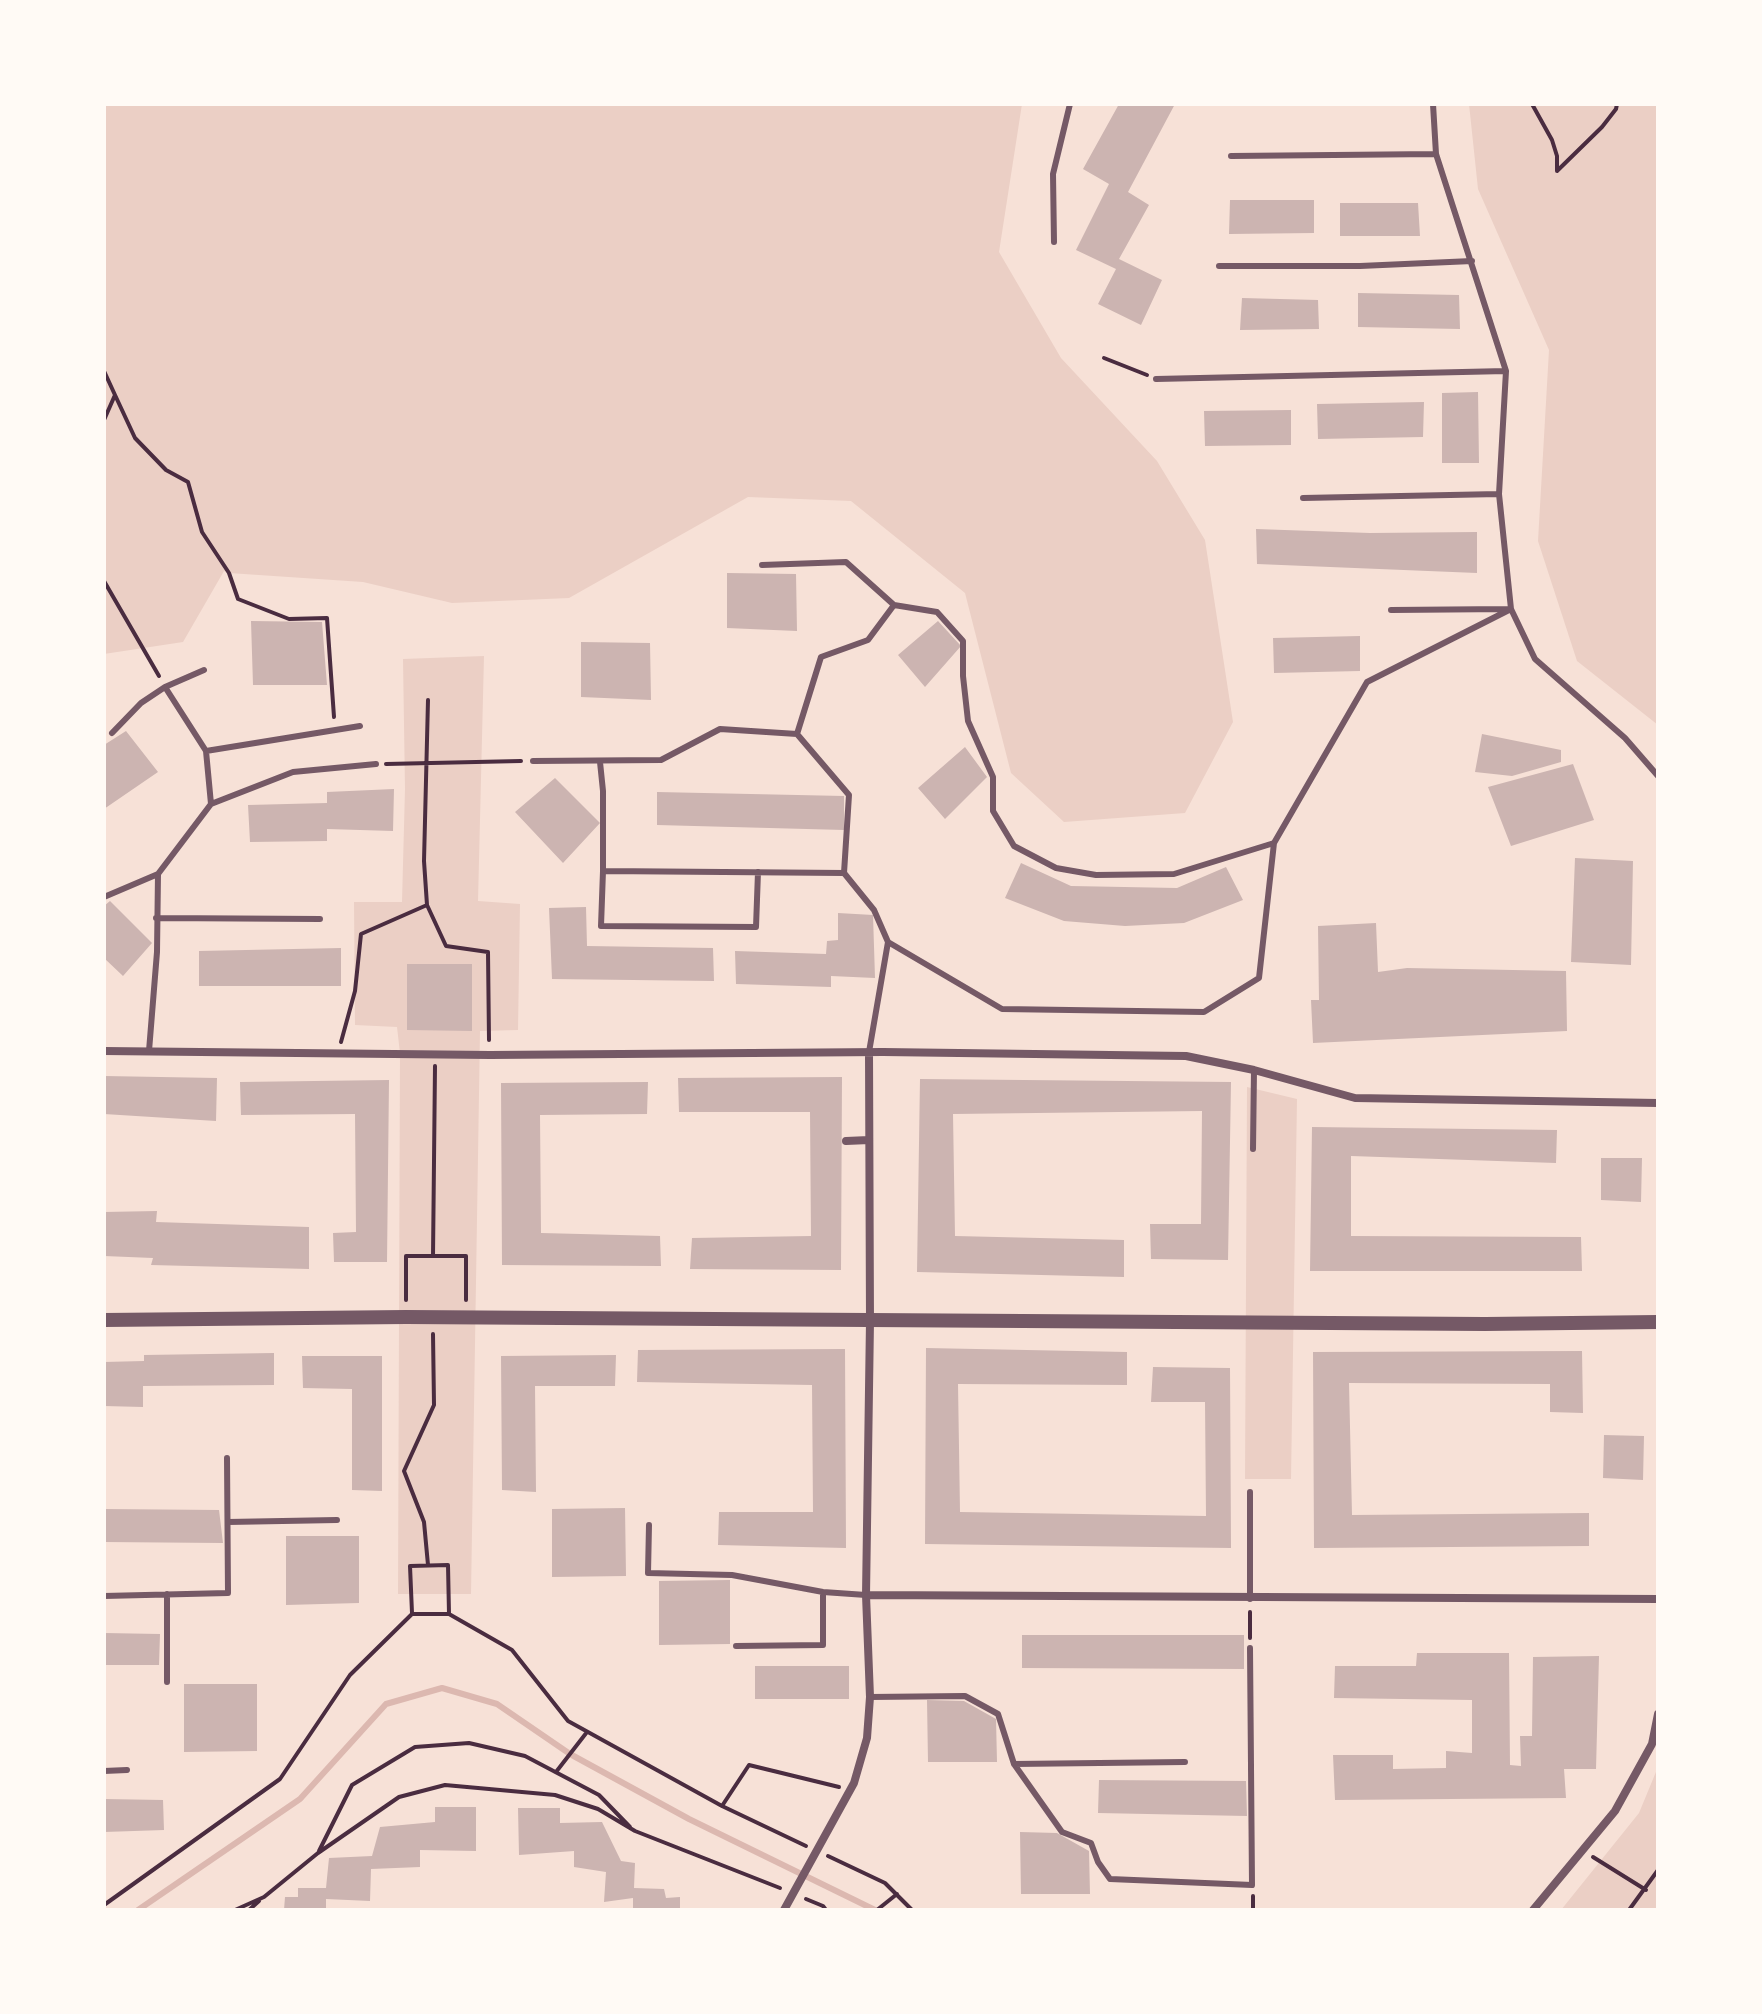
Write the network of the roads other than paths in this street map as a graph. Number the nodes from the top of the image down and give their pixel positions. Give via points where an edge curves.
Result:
1 (1070, 104) edge
2 (1433, 104) edge
3 (1436, 154) junction
4 (1231, 156) dead end
5 (1054, 242) dead end
6 (1472, 261) junction
7 (1219, 266) dead end
8 (1506, 371) junction
9 (1156, 379) road end
10 (1499, 494) junction
11 (1303, 498) dead end
12 (762, 565) dead end
13 (894, 605) junction
14 (1511, 609) junction
15 (1391, 610) dead end
16 (204, 670) dead end
17 (165, 687) junction
18 (360, 726) dead end
19 (112, 733) dead end
20 (797, 734) junction
21 (206, 751) junction
22 (533, 761) road end
23 (600, 762) junction
24 (376, 764) road end
25 (1658, 776) edge
26 (211, 804) junction
27 (1274, 843) junction
28 (603, 871) junction
29 (758, 872) junction
30 (844, 873) junction
31 (158, 874) junction
32 (104, 897) edge
33 (156, 918) junction
34 (320, 919) dead end
35 (888, 942) junction
36 (104, 1051) edge
37 (149, 1051) junction
38 (869, 1052) junction
39 (1254, 1070) junction
40 (1658, 1103) edge
41 (869, 1140) junction
42 (846, 1141) dead end
43 (1253, 1149) dead end
44 (104, 1320) edge
45 (870, 1321) junction
46 (1658, 1322) edge
47 (227, 1458) dead end
48 (1250, 1492) dead end
49 (337, 1520) dead end
50 (228, 1522) junction
51 (649, 1525) dead end
52 (823, 1592) junction
53 (167, 1594) junction
54 (866, 1595) junction
55 (104, 1596) edge
56 (1250, 1599) junction
57 (1658, 1599) edge
58 (736, 1646) dead end
59 (1250, 1648) road end
60 (167, 1682) dead end
61 (870, 1697) junction
62 (1658, 1714) edge
63 (1185, 1762) dead end
64 (1014, 1764) junction
65 (127, 1770) dead end
66 (104, 1771) edge
67 (784, 1910) edge
68 (1533, 1910) edge

1 - 5 lane via 1053,174
2 - 3 lane
3 - 4 lane
3 - 6 lane
6 - 7 lane
6 - 8 lane
8 - 9 lane
8 - 10 lane
10 - 11 lane
10 - 14 lane
12 - 13 lane via 846,562
13 - 20 lane via 868,640 821,657
13 - 27 lane via 937,612 963,641 968,721 993,777 993,811 1014,846 1056,868 1096,875 1174,874
14 - 15 lane
14 - 25 lane via 1535,659 1625,738
14 - 27 lane via 1367,682
16 - 17 lane
17 - 19 lane
17 - 21 lane
18 - 21 lane
20 - 23 lane via 720,729 661,760
20 - 30 lane via 849,795
21 - 26 lane
22 - 23 lane
23 - 28 lane
24 - 26 lane via 293,772
26 - 31 lane
27 - 35 lane via 1259,978 1204,1012 1002,1009
28 - 29 lane
28 - 29 lane via 601,926 756,927
29 - 30 lane
30 - 35 lane via 874,910
31 - 32 lane
31 - 33 lane
33 - 34 lane
33 - 37 lane
35 - 38 lane
36 - 37 street
37 - 38 street
38 - 39 street via 1186,1056
38 - 41 street
39 - 40 street via 1355,1098
39 - 43 lane
41 - 42 street
41 - 45 street
44 - 45 street
45 - 46 street
45 - 54 street
47 - 50 lane
48 - 56 lane
49 - 50 lane
50 - 53 lane via 228,1593
51 - 52 lane via 648,1573 732,1575
52 - 54 lane
52 - 58 lane via 823,1645
53 - 55 lane
53 - 60 lane
54 - 56 street
54 - 61 street
56 - 57 street
59 - 64 lane via 1252,1885 1110,1879 1091,1843 1062,1832
61 - 64 lane via 965,1696 998,1714
61 - 67 street via 867,1738 854,1783
62 - 68 street via 1652,1744 1615,1811
63 - 64 lane
65 - 66 lane

